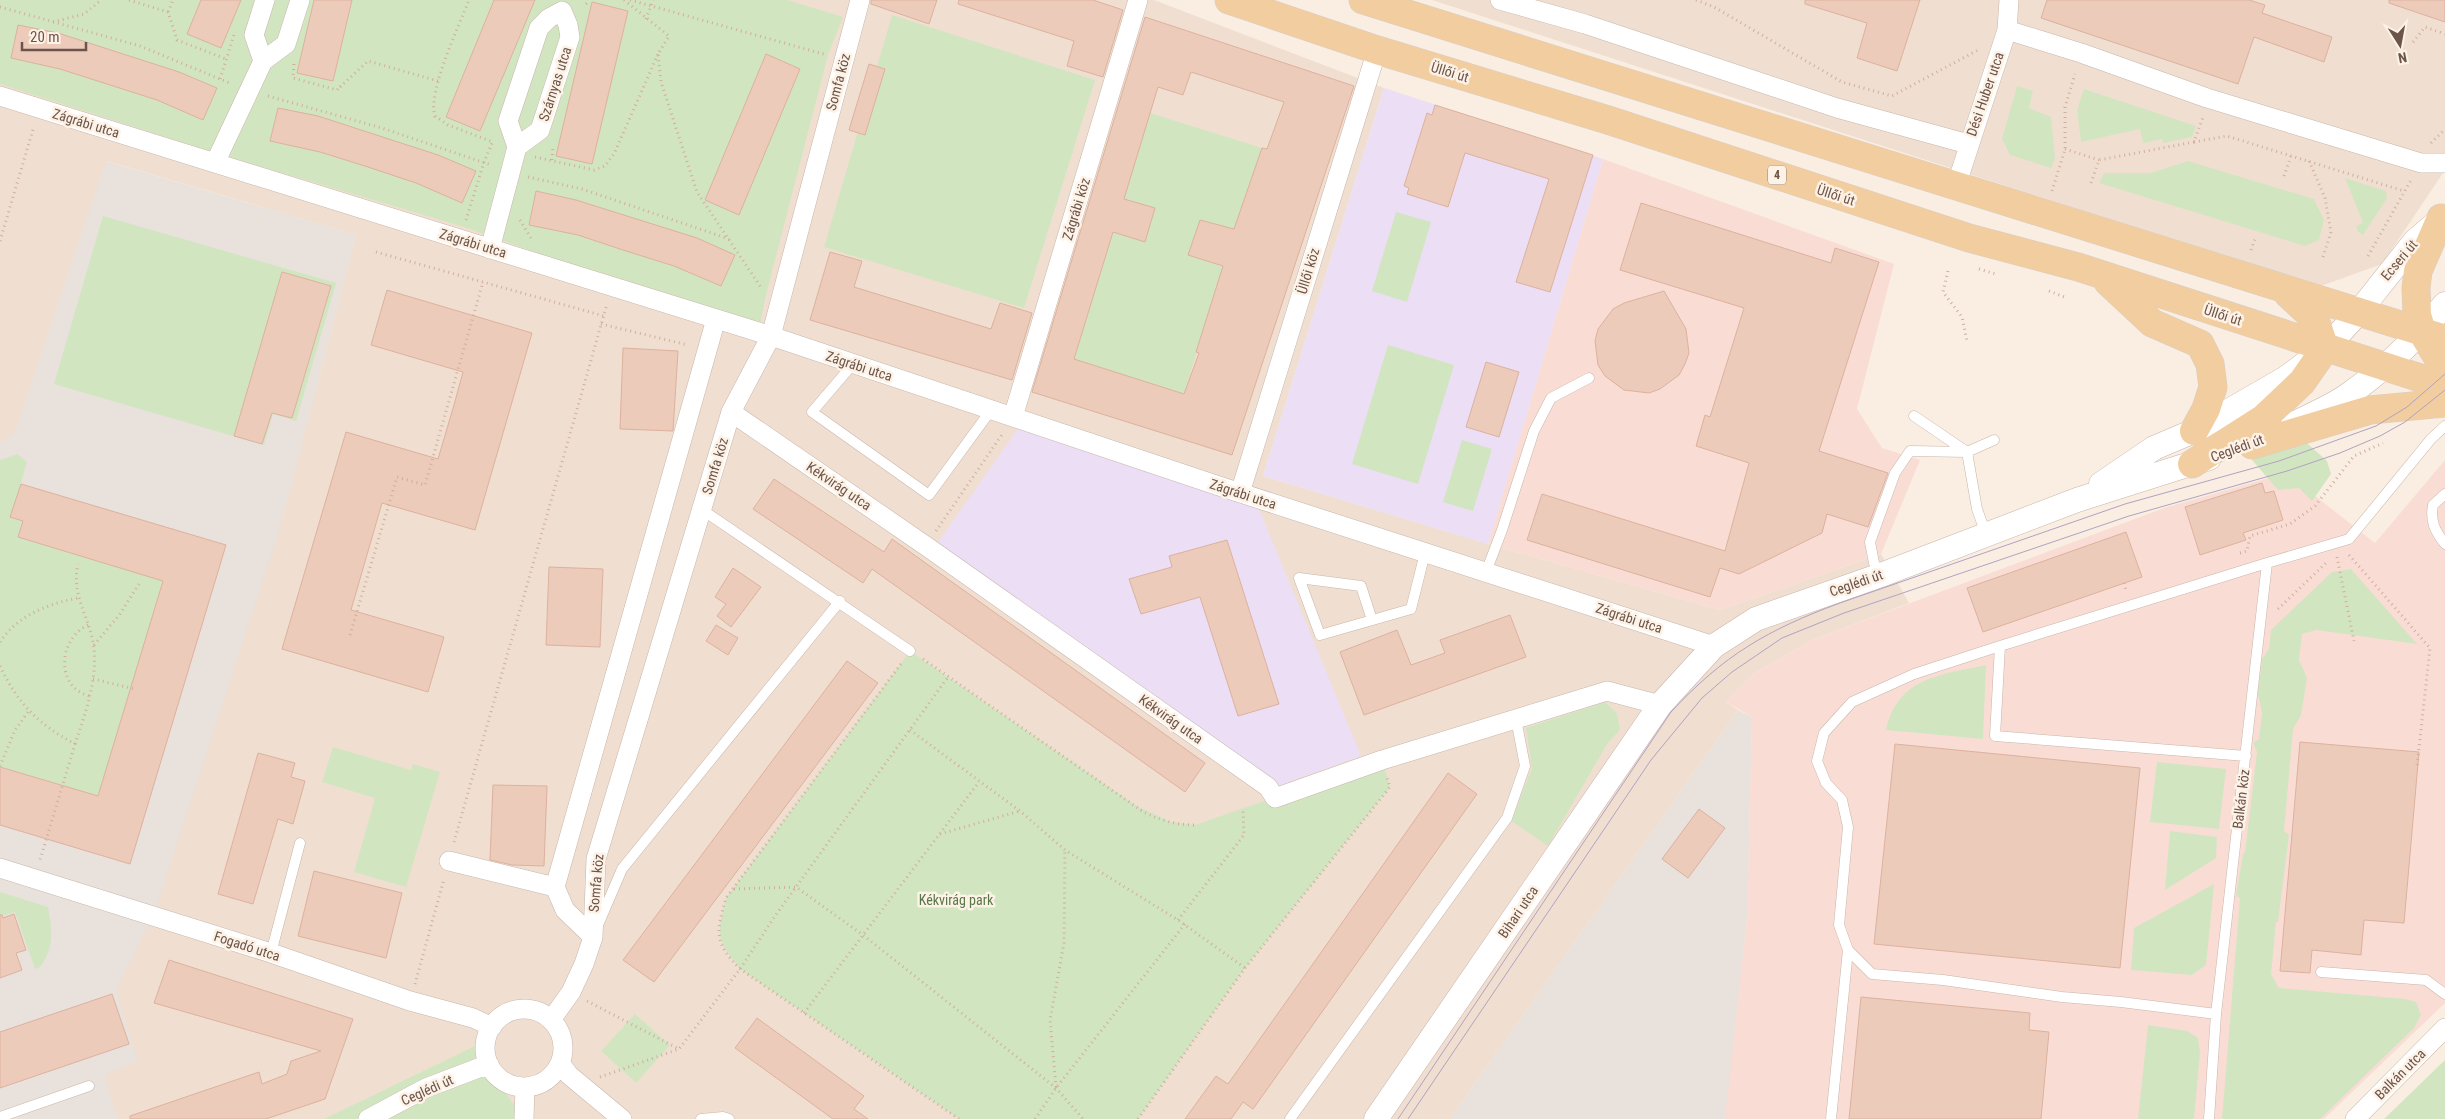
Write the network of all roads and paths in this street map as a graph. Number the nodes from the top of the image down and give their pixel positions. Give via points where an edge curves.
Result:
1 (101, 0) edge
2 (129, 0) edge
3 (174, 0) edge
4 (265, 0) edge
5 (300, 0) edge
6 (469, 0) edge
7 (589, 0) edge
8 (624, 0) edge
9 (630, 0) edge
10 (653, 0) edge
11 (860, 0) edge
12 (1138, 0) edge
13 (1229, 0) edge
14 (1363, 0) edge
15 (1500, 0) edge
16 (1696, 0) edge
17 (1715, 0) edge
18 (2009, 0) edge
19 (586, 4) dead end
20 (563, 6) edge
21 (651, 6) junction
22 (1540, 6) edge
23 (1714, 7) junction
24 (0, 8) edge
25 (168, 12) junction
26 (646, 19) junction
27 (52, 22) junction
28 (2006, 30) junction
29 (2445, 34) edge
30 (2414, 42) dead end
31 (1986, 45) dead end
32 (229, 49) dead end
33 (1377, 50) junction
34 (658, 54) junction
35 (226, 59) junction
36 (262, 61) junction
37 (844, 62) junction
38 (294, 64) dead end
39 (2075, 74) dead end
40 (220, 79) junction
41 (438, 81) junction
42 (248, 91) junction
43 (0, 96) edge
44 (39, 109) junction
45 (2204, 114) dead end
46 (2445, 129) edge
47 (492, 134) dead end
48 (493, 142) junction
49 (2194, 142) junction
50 (1968, 144) junction
51 (553, 145) dead end
52 (2428, 147) dead end
53 (2065, 149) junction
54 (516, 150) junction
55 (2291, 156) junction
56 (552, 160) junction
57 (2099, 160) junction
58 (2309, 161) junction
59 (484, 162) junction
60 (215, 163) junction
61 (2445, 163) edge
62 (510, 173) junction
63 (2416, 173) dead end
64 (2284, 176) dead end
65 (2091, 183) dead end
66 (1956, 186) junction
67 (2404, 192) junction
68 (2051, 196) dead end
69 (518, 214) dead end
70 (2443, 215) edge
71 (464, 227) dead end
72 (2256, 236) dead end
73 (729, 239) junction
74 (0, 241) edge
75 (537, 247) dead end
76 (490, 249) junction
77 (2251, 250) dead end
78 (376, 252) dead end
79 (2368, 256) dead end
80 (2323, 257) dead end
81 (1979, 269) dead end
82 (1948, 271) dead end
83 (1996, 274) dead end
84 (2101, 275) junction
85 (483, 282) junction
86 (612, 287) junction
87 (2283, 289) junction
88 (2049, 291) dead end
89 (2067, 298) dead end
90 (2445, 304) edge
91 (2358, 312) junction
92 (777, 313) junction
93 (604, 316) junction
94 (716, 319) junction
95 (601, 324) junction
96 (771, 336) junction
97 (2433, 336) edge
98 (1967, 341) dead end
99 (2325, 349) junction
100 (707, 350) junction
101 (853, 364) junction
102 (2384, 367) junction
103 (2445, 369) edge
104 (1589, 378) dead end
105 (2445, 386) edge
106 (2445, 404) edge
107 (991, 410) junction
108 (731, 412) junction
109 (1914, 416) dead end
110 (1013, 417) junction
111 (2445, 426) edge
112 (2194, 431) junction
113 (1994, 440) dead end
114 (2383, 443) dead end
115 (2252, 445) junction
116 (1967, 452) junction
117 (2192, 464) junction
118 (1240, 493) junction
119 (2445, 494) edge
120 (2077, 500) junction
121 (702, 509) junction
122 (1986, 534) junction
123 (2349, 539) junction
124 (2445, 544) edge
125 (926, 546) junction
126 (1425, 553) junction
127 (2238, 554) dead end
128 (2267, 563) junction
129 (78, 564) dead end
130 (1486, 572) junction
131 (1881, 575) junction
132 (2124, 583) dead end
133 (139, 584) dead end
134 (2135, 590) dead end
135 (78, 598) junction
136 (840, 601) junction
137 (1372, 620) junction
138 (88, 625) junction
139 (2259, 626) junction
140 (350, 635) dead end
141 (2354, 641) dead end
142 (0, 642) edge
143 (94, 645) junction
144 (1714, 646) junction
145 (2000, 646) junction
146 (910, 651) junction
147 (0, 666) edge
148 (948, 677) junction
149 (93, 679) junction
150 (135, 689) dead end
151 (90, 696) junction
152 (1660, 705) junction
153 (28, 712) junction
154 (1516, 719) junction
155 (910, 730) junction
156 (75, 744) junction
157 (2246, 756) junction
158 (1382, 760) junction
159 (0, 766) edge
160 (2417, 766) dead end
161 (979, 782) junction
162 (1243, 808) dead end
163 (1020, 811) junction
164 (1195, 825) dead end
165 (940, 834) junction
166 (300, 843) dead end
167 (1065, 850) junction
168 (449, 860) junction
169 (0, 868) edge
170 (34, 879) junction
171 (555, 887) junction
172 (796, 887) junction
173 (733, 889) junction
174 (1178, 920) junction
175 (1185, 924) junction
176 (863, 935) junction
177 (593, 937) junction
178 (1848, 950) junction
179 (271, 954) junction
180 (1245, 968) junction
181 (740, 969) junction
182 (2321, 972) dead end
183 (571, 992) junction
184 (2445, 994) edge
185 (410, 1001) junction
186 (804, 1013) junction
187 (2216, 1014) junction
188 (550, 1020) junction
189 (492, 1027) junction
190 (2445, 1028) edge
191 (679, 1049) junction
192 (488, 1064) junction
193 (560, 1064) junction
194 (89, 1086) dead end
195 (526, 1087) junction
196 (1056, 1088) junction
197 (588, 1090) junction
198 (0, 1117) edge
199 (368, 1119) edge
200 (524, 1119) edge
201 (622, 1119) edge
202 (702, 1119) edge
203 (729, 1119) edge
204 (959, 1119) edge
205 (1035, 1119) edge
206 (1083, 1119) edge
207 (1138, 1119) edge
208 (1290, 1119) edge
209 (1376, 1119) edge
210 (1831, 1119) edge
211 (2209, 1119) edge
212 (2355, 1119) edge

1 - 27 path via 84,14
2 - 25 path
3 - 25 path
4 - 36 street via 254,35
5 - 36 street via 286,44
6 - 41 path
7 - 19 path
8 - 26 path
9 - 21 path
10 - 21 path
11 - 37 street, Somfa köz
12 - 110 street, Zágrábi köz
13 - 33 main road, Üllői út / 4
14 - 66 main road
15 - 22 street
16 - 23 path
17 - 23 path
18 - 28 street, Dési Huber utca
20 - 54 street, Szárnyas utca via 539,28 523,72 508,121
20 - 54 street, Szárnyas utca via 570,37 540,130
21 - 26 path
21 - 37 path
22 - 50 street via 1838,108
23 - 31 path via 1842,82 1892,96
24 - 27 path
25 - 35 path via 177,40
26 - 34 path via 669,36
27 - 40 path via 140,46
28 - 50 street, Dési Huber utca
28 - 61 street via 2226,104 2421,163
29 - 30 path via 2426,27
32 - 35 path
33 - 84 main road, Üllői út / 4 via 1608,120 1969,238
33 - 118 street, Üllői köz
34 - 56 path via 614,154 605,166 594,170
34 - 73 path via 661,82 696,192
35 - 40 path
36 - 42 street
37 - 92 street, Somfa köz
38 - 41 path via 293,78 337,90 368,61
39 - 53 path via 2065,107
40 - 42 path
41 - 48 path via 435,117
42 - 59 path via 382,128
42 - 60 street
43 - 44 street, Zágrábi utca
44 - 60 street, Zágrábi utca
44 - 74 path
45 - 49 path
46 - 52 path
47 - 48 path
48 - 59 path
49 - 55 path via 2227,136
49 - 57 path
50 - 66 street, Dési Huber utca
51 - 56 path
53 - 57 path
53 - 68 path
54 - 56 path
54 - 62 street
55 - 58 path
55 - 64 path
57 - 65 path
58 - 67 path
58 - 80 path via 2325,198 2331,232
59 - 62 path
59 - 71 path
60 - 76 street, Zágrábi utca
62 - 73 path via 582,190
62 - 76 street
63 - 67 path
66 - 87 main road
67 - 79 path
69 - 75 path via 520,223
70 - 91 street, Ecseri út via 2415,241
70 - 97 main road via 2418,271 2417,309
72 - 77 path
73 - 92 path
76 - 86 street, Zágrábi utca
78 - 85 path
81 - 83 path
82 - 98 path via 1943,292 1962,317
84 - 99 main road, Üllői út / 4
84 - 112 main road via 2152,323 2200,344 2210,364 2213,387
85 - 93 path
85 - 140 path via 425,485 396,477
86 - 93 path
86 - 94 street, Zágrábi utca
87 - 91 main road
87 - 99 main road via 2315,319
88 - 89 path
90 - 97 street
91 - 97 main road
91 - 99 street, Ecseri út
92 - 96 street, Somfa köz
93 - 95 path
94 - 96 street, Zágrábi utca
94 - 100 street
95 - 100 path
95 - 168 path
96 - 101 street, Zágrábi utca
96 - 108 street, Somfa köz
97 - 102 street, Ceglédi út
97 - 103 main road
99 - 102 main road, Üllői út / 4
99 - 112 street, Ceglédi út via 2286,378
99 - 117 main road via 2302,382 2264,418
100 - 171 street
101 - 107 street, Zágrábi utca
101 - 107 lane via 812,412 929,495
102 - 105 main road, Üllői út / 4
102 - 115 street, Ceglédi út via 2347,396
104 - 130 lane via 1551,398 1534,431
106 - 115 main road via 2370,410
107 - 110 street, Zágrábi utca
108 - 121 street, Somfa köz
108 - 125 street, Kékvirág utca
109 - 116 lane
110 - 118 street, Zágrábi utca
110 - 125 path
111 - 123 lane
112 - 120 street, Ceglédi út via 2154,448
113 - 116 lane
114 - 127 path via 2354,456 2315,506 2290,524 2250,536 2247,551
115 - 117 street, Ceglédi út
116 - 122 lane via 1977,509
116 - 131 lane via 1910,451 1895,472 1870,542 1874,563
117 - 120 street, Ceglédi út
118 - 126 street, Zágrábi utca
119 - 124 lane via 2433,505 2431,517 2434,531
120 - 122 street, Ceglédi út
121 - 136 lane
121 - 177 street, Somfa köz via 596,859
122 - 131 street, Ceglédi út
123 - 128 lane
123 - 160 path via 2342,547 2430,648
125 - 158 street, Kékvirág utca via 1268,787 1275,798
126 - 130 street, Zágrábi utca
126 - 137 lane via 1411,609
128 - 139 lane, Balkán köz
128 - 145 lane
129 - 135 path
130 - 144 street, Zágrábi utca
131 - 144 street, Ceglédi út via 1756,618
132 - 134 path via 2127,593
133 - 143 path via 120,614
135 - 138 path
135 - 142 path via 40,609 7,632
136 - 146 lane
136 - 177 lane via 622,869
137 - 137 lane via 1320,635 1299,578 1362,586
138 - 143 path
138 - 151 path via 79,629 72,638 64,662 65,673 72,686 81,694
139 - 141 path via 2336,553
139 - 157 lane, Balkán köz
143 - 149 path
144 - 152 street, Ceglédi út
145 - 157 lane via 1995,736
145 - 178 lane via 1914,674 1852,702 1824,733 1817,762 1826,783 1842,800 1848,827 1839,925
146 - 148 path
146 - 173 path
147 - 153 path via 9,686
148 - 155 path
148 - 164 path via 1142,811 1161,820
149 - 150 path
149 - 151 path
151 - 156 path
152 - 154 street, Kékvirág utca via 1607,691
152 - 209 street, Bihari utca
153 - 156 path
153 - 159 path via 15,730
154 - 158 street, Kékvirág utca
154 - 208 lane via 1526,766 1507,818
155 - 161 path
155 - 172 path
156 - 170 path
157 - 187 lane, Balkán köz
158 - 180 path via 1390,787
161 - 163 path
161 - 165 path
162 - 174 path via 1244,835
163 - 165 path
163 - 167 path
165 - 176 path
166 - 179 lane
167 - 174 path
167 - 196 path via 1064,943 1050,1020
168 - 171 street
168 - 185 path
169 - 170 street, Fogadó utca
170 - 179 street, Fogadó utca
171 - 177 street, Somfa köz via 565,910
172 - 173 path
172 - 176 path
172 - 181 path
173 - 181 path via 726,898 718,924 719,942
174 - 175 path
175 - 180 path
175 - 196 path
176 - 186 path
176 - 196 path
177 - 183 street, Somfa köz
178 - 187 lane via 1872,974
178 - 210 lane
179 - 185 street, Fogadó utca
180 - 207 path
181 - 186 path
181 - 191 path
182 - 184 lane via 2426,980
183 - 188 street, Somfa köz
183 - 191 path
185 - 189 street, Fogadó utca via 473,1018
186 - 204 path
187 - 211 lane, Balkán köz
188 - 189 street via 540,1013 517,1010 505,1014
188 - 193 street via 562,1040
189 - 192 street via 486,1042
190 - 212 street, Balkán utca
191 - 197 path via 598,1077
192 - 195 street via 503,1081
192 - 199 street, Ceglédi út via 426,1088
193 - 195 street via 546,1080
193 - 197 street
194 - 198 lane
195 - 200 street
196 - 205 path
196 - 206 path
197 - 201 street
202 - 203 lane

